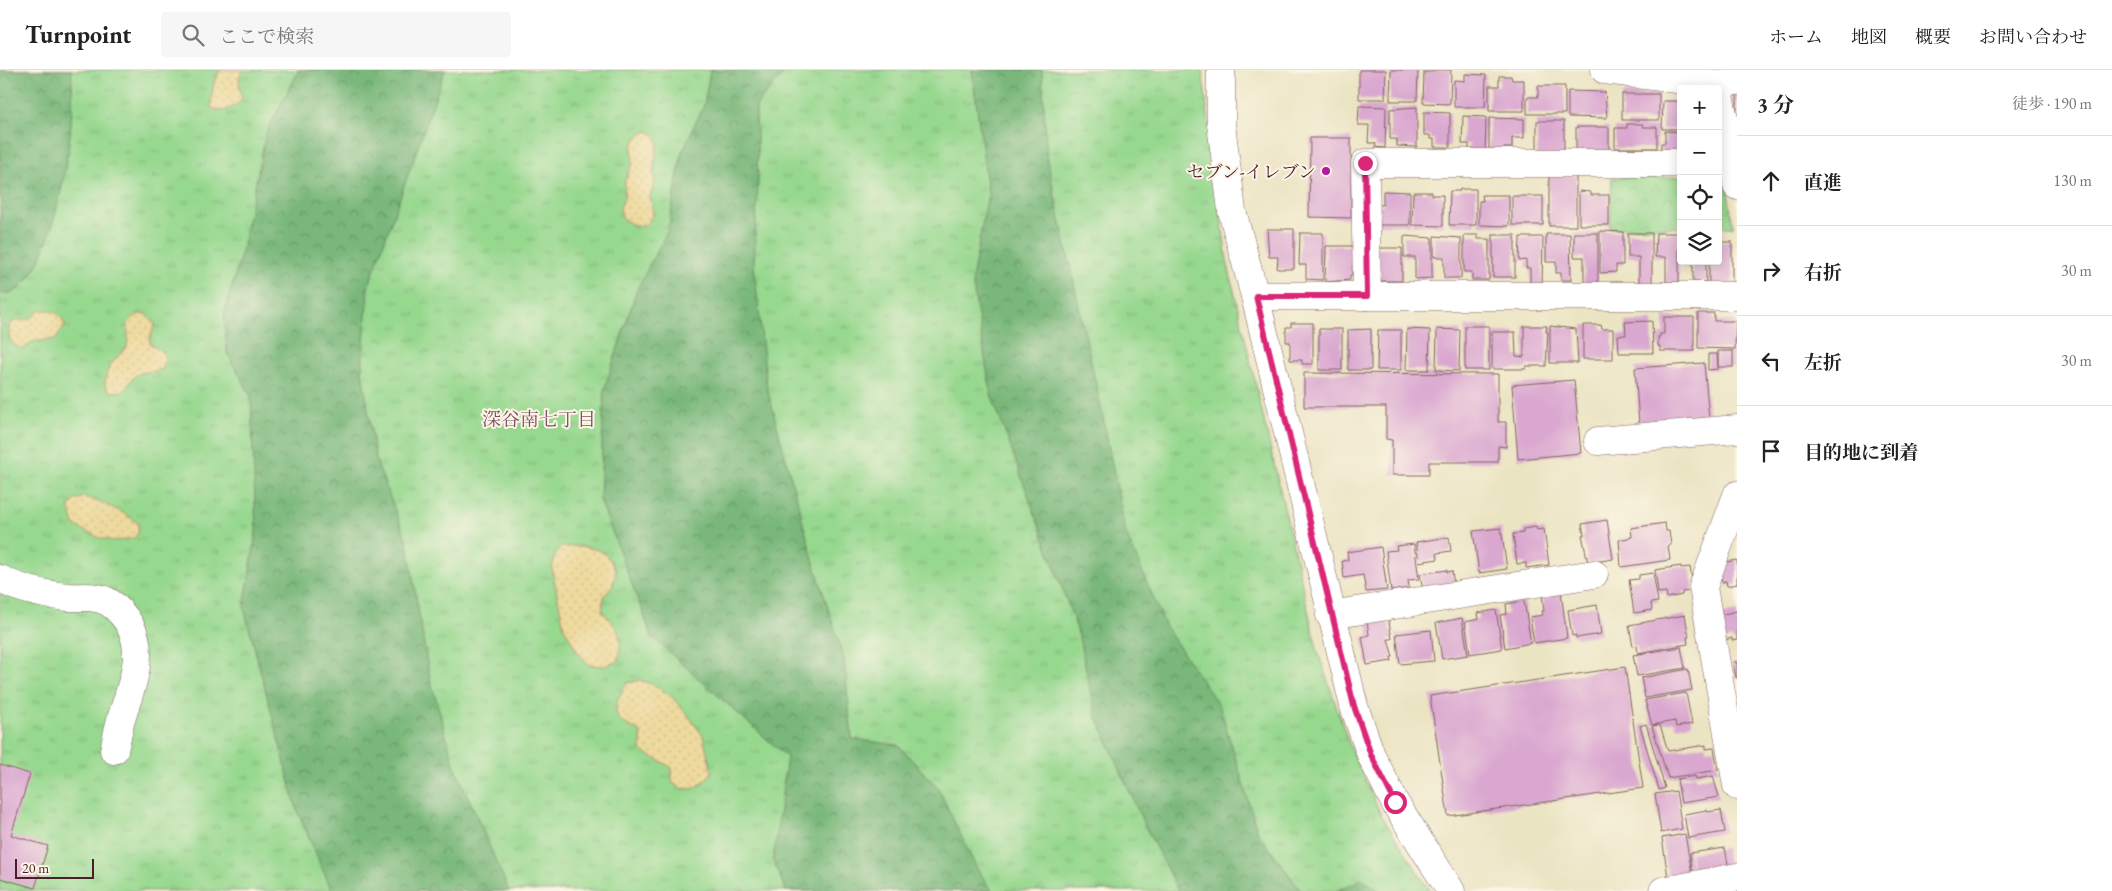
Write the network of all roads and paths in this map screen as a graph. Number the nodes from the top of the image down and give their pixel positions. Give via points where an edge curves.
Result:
1 (1221, 70) edge
2 (1605, 70) edge
3 (1721, 83) edge
4 (1677, 163) edge
5 (1730, 170) edge
6 (1256, 296) junction
7 (1367, 296) junction
8 (1737, 296) edge
9 (1737, 428) edge
10 (1598, 441) dead end
11 (1737, 495) edge
12 (1594, 574) dead end
13 (2, 587) edge
14 (1330, 615) junction
15 (1725, 649) edge
16 (114, 750) dead end
17 (1737, 786) edge
18 (1737, 877) edge
19 (1450, 891) edge
20 (1663, 891) edge

1 - 6 street via 1221,124 1227,183
2 - 3 street
3 - 5 street
4 - 7 street via 1365,163
6 - 7 street
6 - 14 street
7 - 8 street
9 - 10 street
11 - 15 street via 1703,587
12 - 14 street
13 - 16 street via 70,598 97,598 113,603 124,615 135,633 138,651
14 - 19 street via 1354,706 1371,755 1395,802
15 - 17 street
18 - 20 street

